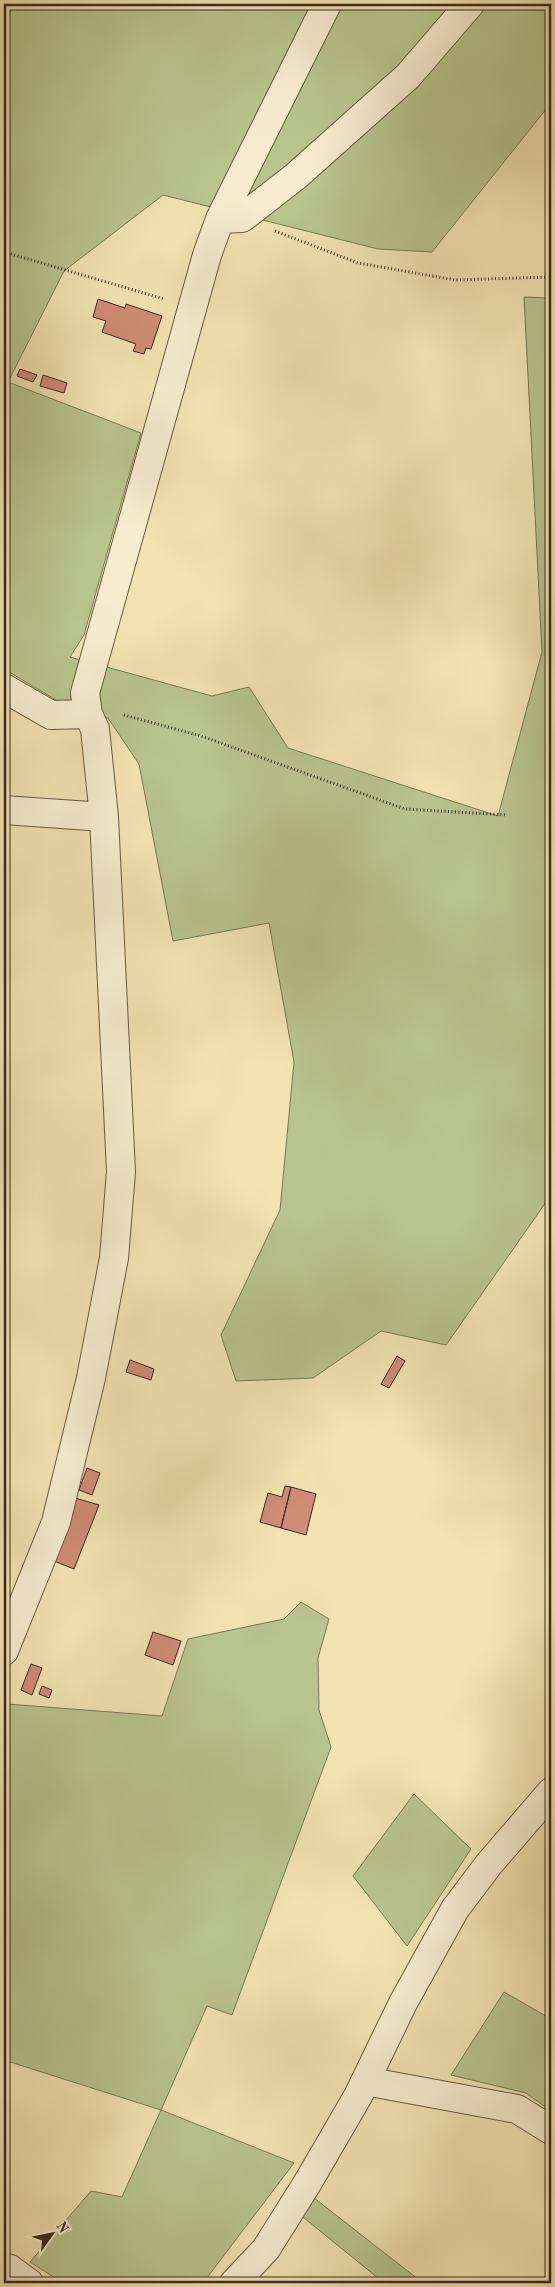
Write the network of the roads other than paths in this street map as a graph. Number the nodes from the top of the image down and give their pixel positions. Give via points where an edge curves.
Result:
1 (327, 4) edge
2 (470, 4) edge
3 (231, 218) junction
4 (4, 688) edge
5 (88, 714) junction
6 (4, 810) edge
7 (104, 817) junction
8 (4, 1651) edge
9 (551, 1792) edge
10 (365, 2081) junction
11 (551, 2130) edge
12 (4, 2266) edge
13 (29, 2283) edge
14 (234, 2283) edge

1 - 3 street
2 - 3 street via 408,76 371,111 296,176
3 - 5 street via 207,255 85,693
4 - 5 street via 51,715
5 - 7 street via 94,729
6 - 7 street
7 - 8 street via 121,1172 114,1258 91,1378 56,1522
9 - 10 street via 454,1909 403,2002
10 - 11 street via 517,2108
10 - 14 street via 266,2249
12 - 13 street

